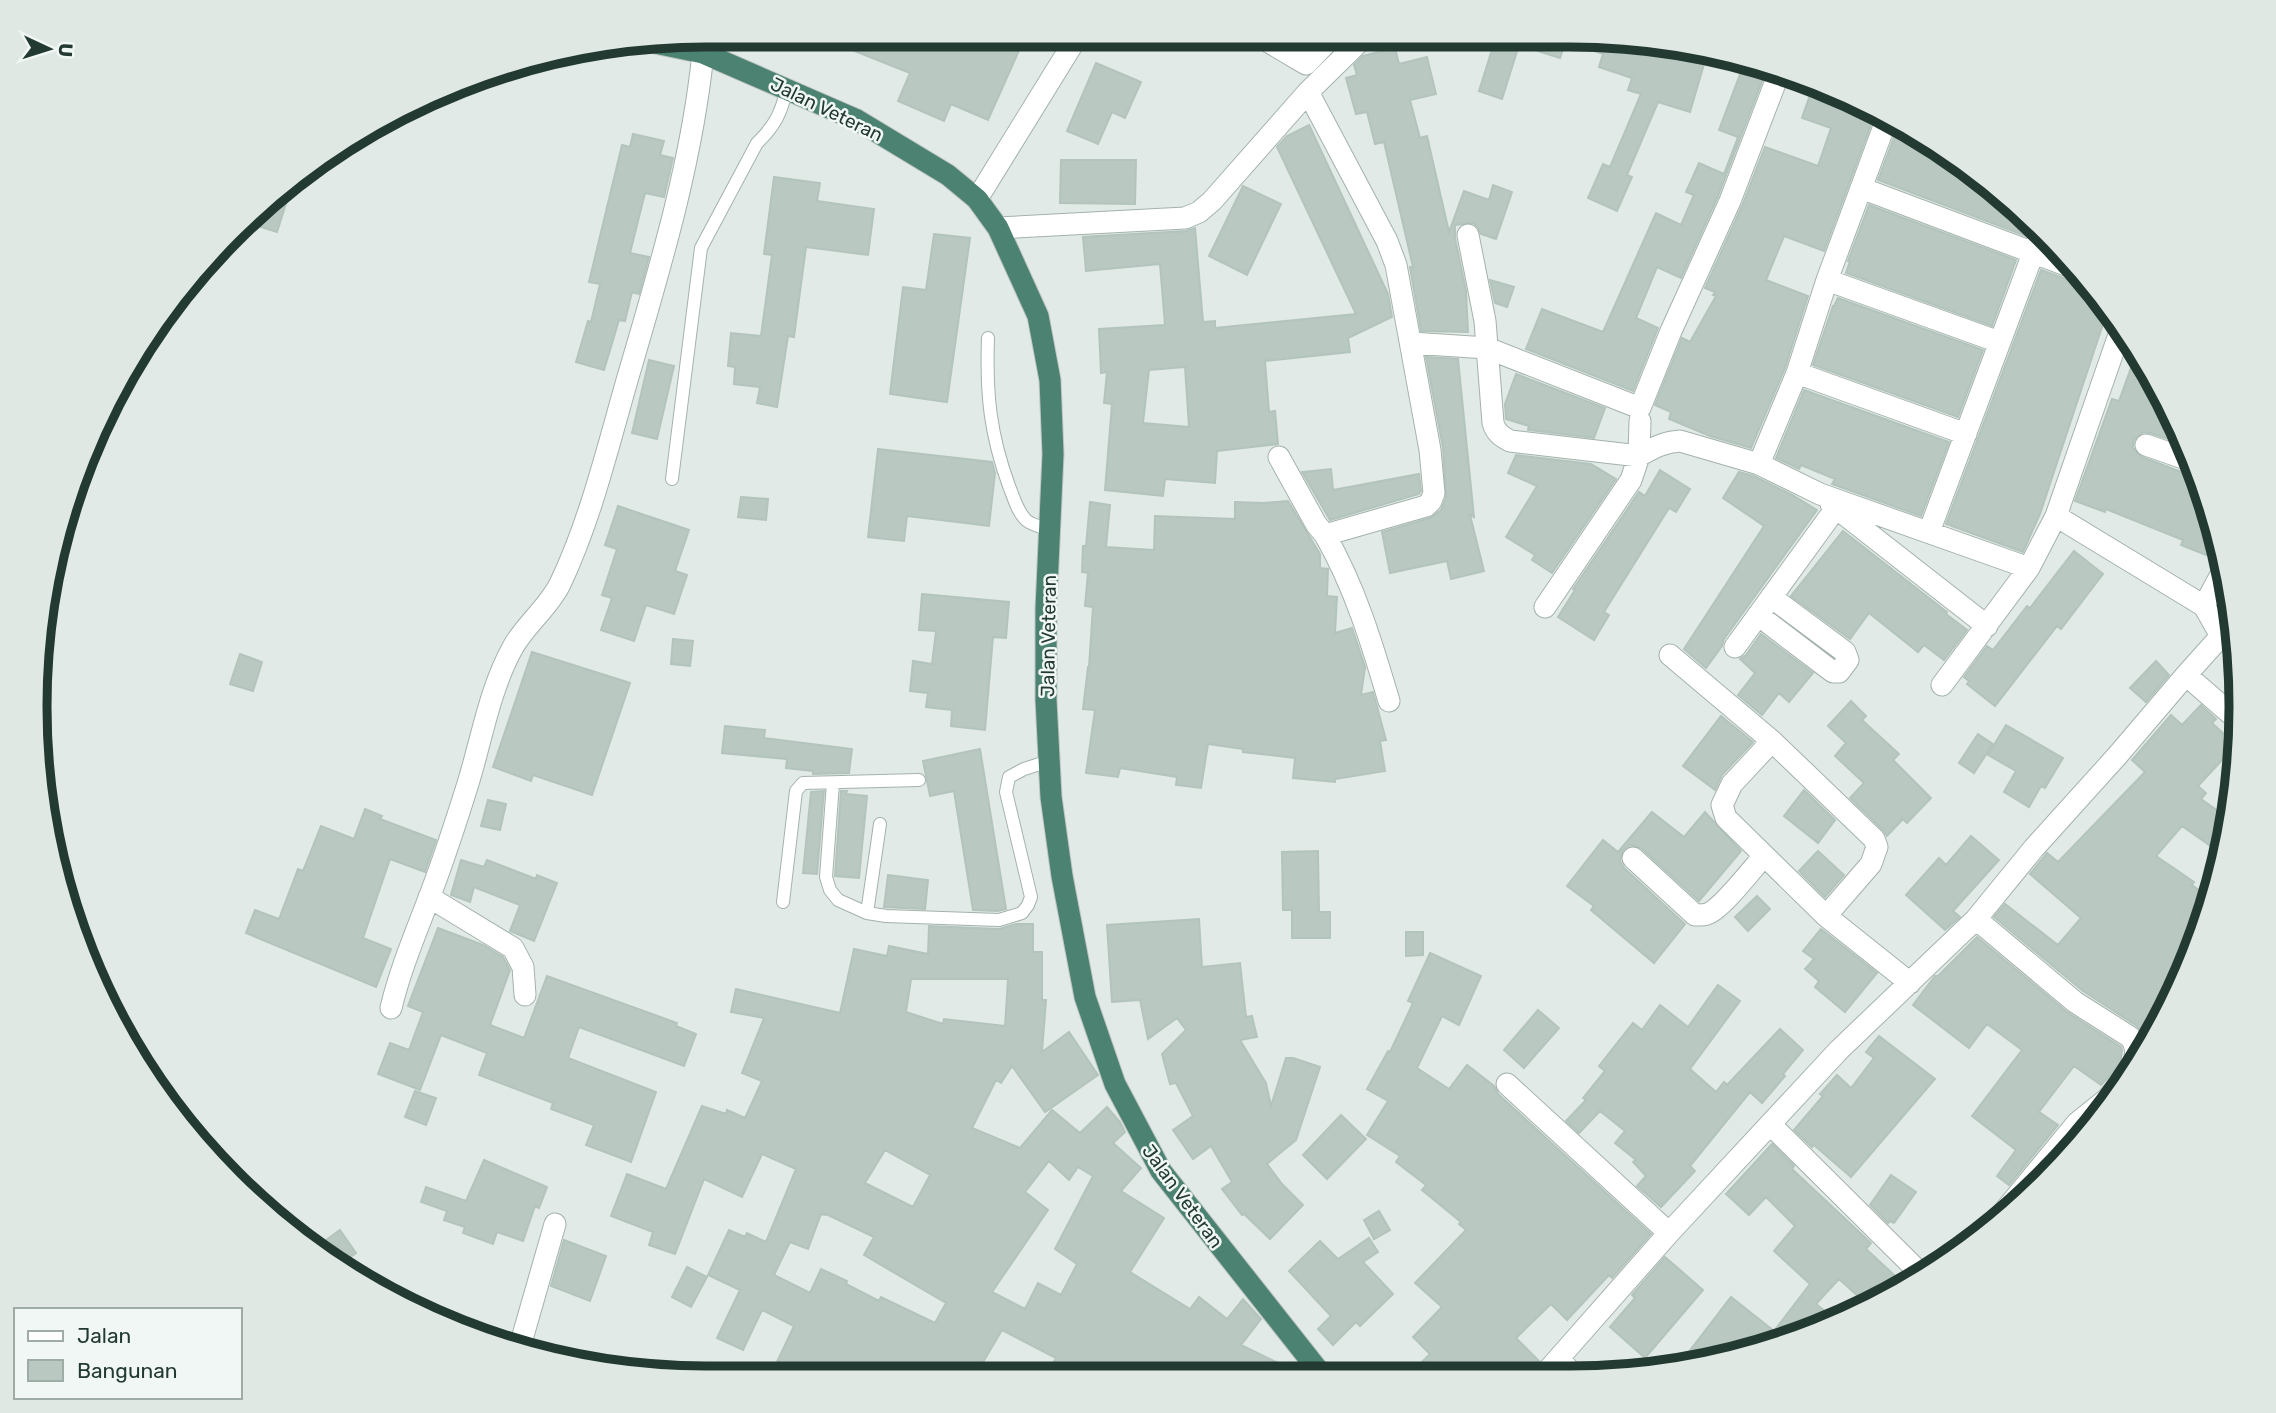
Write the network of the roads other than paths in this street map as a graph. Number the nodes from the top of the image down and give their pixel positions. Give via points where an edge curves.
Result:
1 (696, 47) edge
2 (1071, 47) edge
3 (1277, 47) edge
4 (1322, 47) edge
5 (1354, 47) edge
6 (693, 48) edge
7 (1776, 81) edge
8 (787, 89) junction
9 (1308, 92) junction
10 (1884, 127) edge
11 (1861, 188) junction
12 (977, 199) junction
13 (998, 228) junction
14 (1468, 235) dead end
15 (2038, 242) edge
16 (2034, 254) junction
17 (2056, 262) edge
18 (1827, 280) junction
19 (988, 338) dead end
20 (2117, 339) edge
21 (1999, 342) junction
22 (1411, 343) junction
23 (1487, 348) junction
24 (1797, 373) junction
25 (1640, 421) dead end
26 (1966, 434) junction
27 (2146, 445) dead end
28 (2179, 454) edge
29 (1639, 456) junction
30 (1279, 457) dead end
31 (1759, 464) junction
32 (672, 479) dead end
33 (1828, 501) junction
34 (2056, 516) junction
35 (1051, 530) junction
36 (1929, 532) junction
37 (1325, 535) junction
38 (2029, 568) junction
39 (2217, 582) edge
40 (1771, 597) junction
41 (2204, 606) junction
42 (1545, 607) dead end
43 (1758, 615) junction
44 (1987, 626) junction
45 (2224, 626) edge
46 (2224, 635) edge
47 (1735, 647) dead end
48 (1670, 655) dead end
49 (2186, 675) junction
50 (1942, 685) dead end
51 (1389, 701) dead end
52 (2229, 712) edge
53 (1772, 741) junction
54 (1049, 761) junction
55 (919, 780) dead end
56 (833, 783) junction
57 (880, 824) dead end
58 (1764, 856) junction
59 (1633, 858) dead end
60 (429, 897) junction
61 (783, 902) dead end
62 (867, 913) junction
63 (1826, 916) junction
64 (1976, 919) junction
65 (1910, 983) junction
66 (525, 995) dead end
67 (391, 1009) dead end
68 (2135, 1044) edge
69 (1507, 1084) dead end
70 (2088, 1114) edge
71 (1771, 1125) junction
72 (2034, 1175) edge
73 (555, 1224) dead end
74 (1669, 1233) junction
75 (1915, 1268) edge
76 (522, 1339) edge
77 (1559, 1358) junction
78 (1315, 1366) edge
79 (1552, 1366) edge
80 (1566, 1366) edge

1 - 8 highway, Jalan Veteran
2 - 12 street
3 - 4 street via 1306,64
5 - 9 street
6 - 60 street via 699,88 686,163 580,533 559,586 513,648 495,688
7 - 23 street via 1730,201 1640,408
8 - 12 highway, Jalan Veteran via 857,120 948,175
8 - 32 lane via 781,112 757,144 701,248
9 - 13 street via 1199,212 1185,218
9 - 22 street via 1387,241
10 - 11 street
11 - 16 street
11 - 18 street
12 - 13 highway, Jalan Veteran
13 - 35 highway, Jalan Veteran via 1038,316 1045,349 1053,454
14 - 23 street
15 - 16 street
16 - 17 street
16 - 21 street
18 - 21 street
18 - 24 street
19 - 35 lane via 988,405 1002,468 1024,518
20 - 34 street
21 - 26 street
22 - 23 street
22 - 37 street via 1430,450 1431,501
23 - 29 street via 1493,423 1502,437
24 - 26 street
24 - 31 street
25 - 29 street
26 - 36 street
27 - 28 street
29 - 31 street via 1680,441
29 - 42 street via 1631,480
30 - 37 street
31 - 33 street
33 - 36 street
33 - 40 street
33 - 44 street
34 - 38 street
34 - 41 street
35 - 54 highway, Jalan Veteran via 1046,609
36 - 38 street
37 - 51 street via 1370,637
38 - 44 street
39 - 41 street
40 - 43 street
40 - 43 street via 1845,652 1848,660 1839,672 1833,672
41 - 45 street
43 - 47 street
44 - 50 street
46 - 49 street
48 - 53 street
49 - 52 street
49 - 64 street
53 - 58 street via 1732,784 1722,805 1726,818
53 - 63 street via 1877,847 1871,864
54 - 62 lane via 1009,777 1006,792 1031,897 1022,913 999,920
54 - 78 highway, Jalan Veteran via 1062,876 1085,997 1115,1084 1161,1171
55 - 56 lane
56 - 61 lane via 803,783 796,791
56 - 62 lane via 826,877 838,900
57 - 62 lane
58 - 59 street via 1719,906 1703,915 1695,915
58 - 63 street
60 - 66 street via 513,948 523,967
60 - 67 street
63 - 65 street
64 - 65 street
64 - 68 street via 2075,1002
65 - 71 street via 1839,1050
69 - 74 street
70 - 72 street
71 - 74 street
71 - 75 street
73 - 76 street
74 - 77 street
77 - 79 street
77 - 80 street

